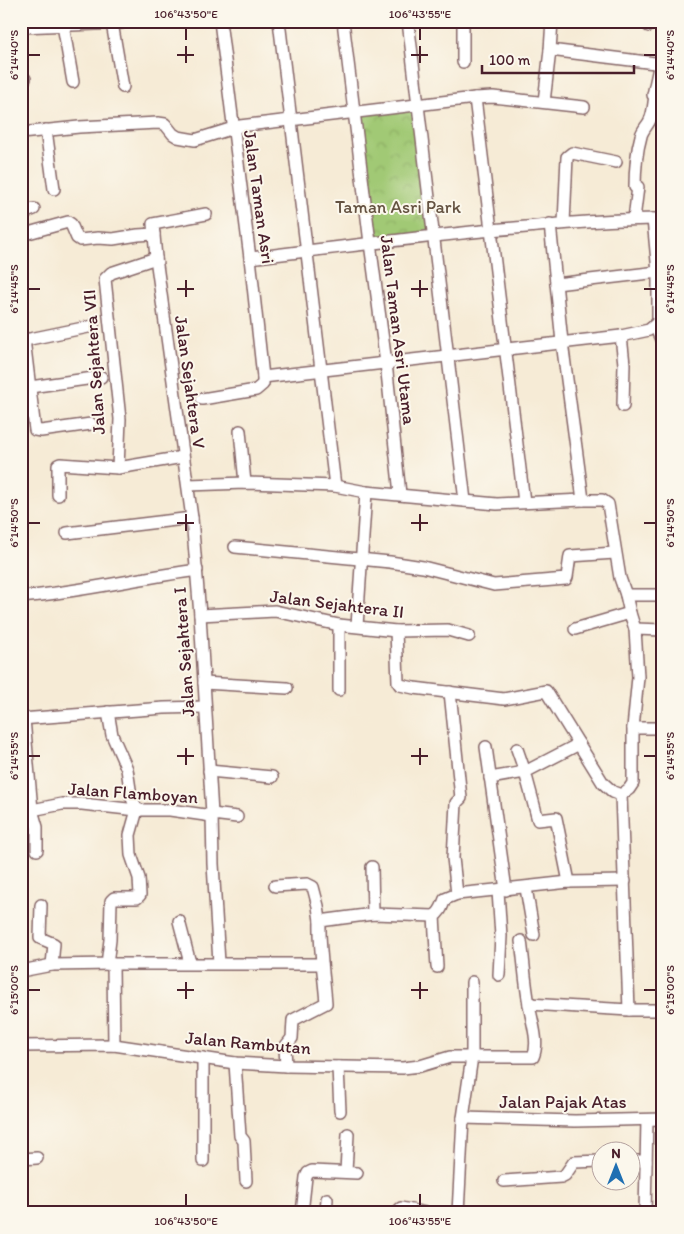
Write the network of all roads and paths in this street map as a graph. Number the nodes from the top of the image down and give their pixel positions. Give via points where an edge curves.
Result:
1 (220, 21) edge
2 (279, 21) edge
3 (343, 21) edge
4 (408, 21) edge
5 (463, 21) edge
6 (552, 21) edge
7 (63, 25) junction
8 (21, 27) edge
9 (550, 50) junction
10 (463, 62) dead end
11 (661, 64) edge
12 (74, 82) dead end
13 (123, 87) dead end
14 (475, 98) junction
15 (544, 102) junction
16 (417, 106) junction
17 (584, 106) dead end
18 (355, 113) junction
19 (291, 120) junction
20 (232, 128) junction
21 (46, 130) junction
22 (21, 133) edge
23 (616, 162) dead end
24 (54, 189) dead end
25 (34, 209) dead end
26 (21, 214) edge
27 (206, 214) dead end
28 (634, 219) junction
29 (658, 219) edge
30 (564, 223) junction
31 (550, 224) junction
32 (153, 229) junction
33 (491, 230) junction
34 (21, 235) edge
35 (434, 236) junction
36 (370, 243) junction
37 (308, 251) junction
38 (156, 258) junction
39 (250, 258) junction
40 (658, 272) junction
41 (556, 284) junction
42 (659, 323) edge
43 (93, 326) dead end
44 (620, 336) junction
45 (23, 338) edge
46 (562, 342) junction
47 (663, 344) edge
48 (505, 350) junction
49 (448, 356) junction
50 (386, 363) junction
51 (320, 370) junction
52 (101, 377) dead end
53 (263, 377) junction
54 (30, 387) junction
55 (202, 399) dead end
56 (623, 406) dead end
57 (91, 424) dead end
58 (240, 431) dead end
59 (183, 457) junction
60 (118, 468) junction
61 (245, 483) junction
62 (188, 485) junction
63 (335, 486) junction
64 (366, 492) junction
65 (400, 494) junction
66 (58, 495) dead end
67 (583, 500) junction
68 (465, 501) junction
69 (524, 502) junction
70 (192, 518) junction
71 (67, 533) dead end
72 (235, 548) dead end
73 (615, 553) junction
74 (361, 558) junction
75 (196, 570) junction
76 (486, 571) dead end
77 (484, 583) junction
78 (626, 595) junction
79 (663, 595) edge
80 (21, 597) edge
81 (630, 613) junction
82 (200, 615) junction
83 (339, 625) junction
84 (357, 626) junction
85 (575, 629) dead end
86 (635, 629) junction
87 (663, 630) edge
88 (396, 631) junction
89 (469, 636) dead end
90 (204, 683) junction
91 (287, 688) dead end
92 (339, 690) dead end
93 (450, 692) junction
94 (205, 707) junction
95 (108, 712) junction
96 (23, 719) edge
97 (633, 728) junction
98 (663, 728) edge
99 (579, 744) junction
100 (486, 747) dead end
101 (517, 749) dead end
102 (209, 771) junction
103 (525, 772) junction
104 (272, 776) dead end
105 (490, 778) junction
106 (621, 795) junction
107 (27, 810) edge
108 (137, 810) junction
109 (212, 815) junction
110 (237, 817) dead end
111 (37, 850) dead end
112 (372, 867) dead end
113 (625, 881) junction
114 (569, 882) junction
115 (275, 886) dead end
116 (526, 888) junction
117 (502, 891) junction
118 (457, 894) junction
119 (41, 905) dead end
120 (373, 914) junction
121 (434, 916) junction
122 (179, 921) dead end
123 (320, 921) junction
124 (534, 935) dead end
125 (521, 941) dead end
126 (219, 963) junction
127 (110, 964) junction
128 (190, 964) junction
129 (322, 964) junction
130 (52, 965) junction
131 (437, 967) dead end
132 (21, 971) edge
133 (499, 975) dead end
134 (472, 982) dead end
135 (529, 1004) junction
136 (629, 1010) junction
137 (663, 1010) edge
138 (114, 1045) junction
139 (21, 1046) edge
140 (472, 1057) junction
141 (203, 1058) junction
142 (235, 1062) junction
143 (286, 1066) junction
144 (338, 1067) junction
145 (340, 1111) dead end
146 (464, 1118) junction
147 (663, 1119) edge
148 (646, 1120) junction
149 (348, 1134) dead end
150 (37, 1158) dead end
151 (21, 1159) edge
152 (203, 1161) dead end
153 (592, 1161) edge
154 (642, 1161) edge
155 (646, 1161) junction
156 (246, 1181) dead end
157 (504, 1181) dead end
158 (327, 1199) dead end
159 (302, 1213) edge
160 (326, 1213) edge
161 (396, 1213) edge
162 (426, 1213) edge
163 (458, 1213) edge
164 (646, 1213) edge

1 - 20 street, Jalan Taman Asri
2 - 19 street
3 - 18 street, Jalan Taman Asri Utama
4 - 16 street
5 - 10 street
6 - 9 street
7 - 8 street
7 - 12 street
7 - 13 street via 116,23
9 - 11 street
9 - 15 street
11 - 28 street via 653,95 656,95 654,106 641,136
14 - 15 street
14 - 16 street
14 - 33 street
15 - 17 street
16 - 18 street
16 - 35 street
18 - 19 street
18 - 36 street, Jalan Taman Asri Utama
19 - 20 street
19 - 37 street
20 - 21 street via 195,140 178,137 165,124 158,123
20 - 39 street, Jalan Taman Asri
21 - 22 street
21 - 24 street
23 - 30 street via 569,154
25 - 26 street
27 - 32 street
28 - 29 street
28 - 30 street
29 - 40 street
30 - 31 street
31 - 33 street
31 - 41 street
32 - 34 street via 115,239 80,240 68,222
32 - 38 street, Jalan Sejahtera V
33 - 35 street
33 - 48 street
35 - 36 street
35 - 49 street
36 - 37 street
36 - 50 street, Jalan Taman Asri Utama
37 - 39 street
37 - 51 street
38 - 59 street, Jalan Sejahtera V
38 - 60 street, Jalan Sejahtera VII via 111,273 106,279 120,419
39 - 53 street, Jalan Taman Asri
40 - 41 street
40 - 42 street
41 - 46 street
42 - 44 street via 649,330
42 - 47 street
43 - 45 street
44 - 46 street
44 - 56 street via 624,364
45 - 54 street
46 - 48 street
46 - 67 street
48 - 49 street
48 - 69 street
49 - 50 street
49 - 68 street
50 - 51 street
50 - 65 street, Jalan Taman Asri Utama
51 - 53 street
51 - 63 street
52 - 54 street
53 - 55 street via 263,384 256,390
54 - 57 street via 35,430
58 - 61 street
59 - 60 street
59 - 62 street, Jalan Sejahtera V
60 - 66 street via 58,465
61 - 62 street
61 - 63 street
62 - 70 street, Jalan Sejahtera I
63 - 64 street
64 - 65 street
64 - 74 street
65 - 68 street
67 - 69 street
67 - 73 street via 602,500 608,504
68 - 69 street
70 - 71 street
70 - 75 street, Jalan Sejahtera I
72 - 74 street
73 - 77 street via 570,556 566,579
73 - 78 street
74 - 77 street via 423,567
74 - 84 street
75 - 80 street via 69,593
75 - 82 street, Jalan Sejahtera I
76 - 77 street
78 - 79 street
78 - 81 street
81 - 85 street
81 - 86 street
82 - 83 street, Jalan Sejahtera II via 275,611
82 - 90 street, Jalan Sejahtera I
83 - 84 street, Jalan Sejahtera II
83 - 92 street
84 - 88 street, Jalan Sejahtera II
86 - 87 street
86 - 97 street via 638,678
88 - 89 street, Jalan Sejahtera II via 448,630
88 - 93 street via 400,685
90 - 91 street
90 - 94 street, Jalan Sejahtera I
93 - 99 street via 504,699 546,691
93 - 118 street via 461,798 456,804 453,858
94 - 95 street
94 - 102 street, Jalan Sejahtera I
95 - 96 street
95 - 108 street via 112,735 127,769 131,796
96 - 107 street
97 - 98 street
97 - 106 street via 633,783
99 - 103 street
99 - 106 street via 603,783
100 - 105 street
101 - 103 street
102 - 104 street
102 - 109 street, Jalan Sejahtera I
103 - 105 street
103 - 114 street via 538,820 556,818
105 - 117 street
106 - 113 street
107 - 108 street, Jalan Flamboyan via 62,804
107 - 111 street via 37,827
108 - 109 street, Jalan Flamboyan
108 - 127 street via 130,835 140,895 111,901
109 - 110 street, Jalan Flamboyan
109 - 126 street, Jalan Sejahtera I
112 - 120 street
113 - 114 street
113 - 136 street
114 - 116 street
115 - 123 street via 306,884 313,887
116 - 117 street
116 - 124 street
117 - 118 street
117 - 133 street
118 - 121 street via 445,899
119 - 130 street via 40,938 54,944
120 - 121 street
120 - 123 street
121 - 131 street
122 - 128 street
123 - 129 street
125 - 135 street
126 - 128 street
126 - 129 street
127 - 128 street
127 - 130 street
127 - 138 street
129 - 143 street via 326,1002 293,1020 292,1038 285,1047
130 - 132 street
134 - 140 street
135 - 136 street
135 - 140 street, Jalan Rambutan via 534,1027 533,1058
136 - 137 street
138 - 139 street, Jalan Rambutan
138 - 141 street, Jalan Rambutan
140 - 144 street, Jalan Rambutan via 403,1068
140 - 146 street
141 - 142 street, Jalan Rambutan
141 - 152 street
142 - 143 street, Jalan Rambutan
142 - 156 street
143 - 144 street, Jalan Rambutan
144 - 145 street
146 - 148 street, Jalan Pajak Atas via 575,1122
146 - 163 street
147 - 148 street, Jalan Pajak Atas
148 - 155 street
149 - 159 street via 351,1173 308,1173
150 - 151 street
153 - 157 street via 574,1162 561,1177
154 - 155 street
155 - 164 street
158 - 160 street
161 - 162 street via 401,1208

